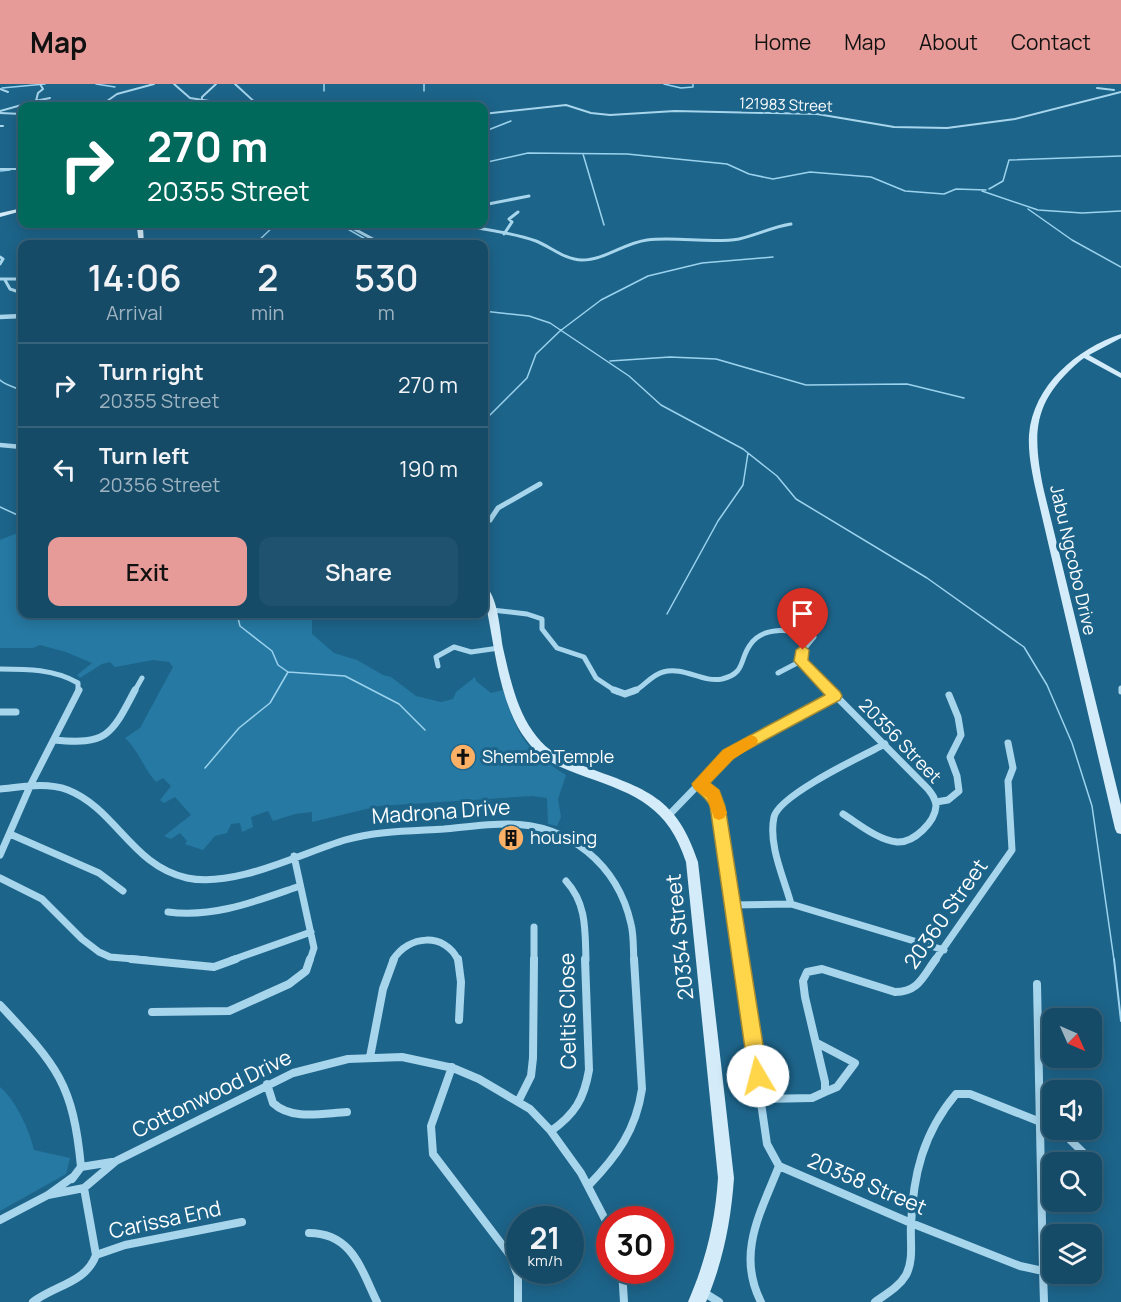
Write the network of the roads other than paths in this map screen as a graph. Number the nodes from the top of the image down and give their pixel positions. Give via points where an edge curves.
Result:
1 (40, 84) edge
2 (154, 84) edge
3 (174, 84) edge
4 (216, 84) edge
5 (235, 84) edge
6 (1097, 88) dead end
7 (0, 89) edge
8 (1121, 91) edge
9 (8, 92) dead end
10 (50, 98) dead end
11 (35, 101) junction
12 (202, 101) junction
13 (32, 102) edge
14 (106, 102) edge
15 (198, 102) edge
16 (210, 102) edge
17 (255, 102) edge
18 (18, 106) edge
19 (0, 112) edge
20 (488, 113) edge
21 (18, 114) edge
22 (18, 168) edge
23 (0, 170) edge
24 (529, 196) dead end
25 (488, 205) edge
26 (18, 211) edge
27 (518, 212) dead end
28 (0, 215) edge
29 (792, 224) dead end
30 (352, 228) edge
31 (475, 228) edge
32 (504, 234) junction
33 (375, 240) edge
34 (0, 257) edge
35 (0, 264) edge
36 (0, 279) edge
37 (18, 280) edge
38 (7, 281) junction
39 (18, 292) edge
40 (18, 316) edge
41 (0, 317) edge
42 (1121, 336) edge
43 (1103, 353) junction
44 (1083, 355) junction
45 (1118, 374) edge
46 (0, 445) edge
47 (18, 447) edge
48 (540, 484) dead end
49 (488, 521) edge
50 (488, 600) edge
51 (492, 610) junction
52 (499, 648) junction
53 (801, 661) junction
54 (438, 666) dead end
55 (0, 669) edge
56 (778, 673) dead end
57 (142, 678) dead end
58 (949, 695) dead end
59 (835, 696) junction
60 (0, 712) edge
61 (16, 712) dead end
62 (54, 740) junction
63 (1008, 743) dead end
64 (885, 744) junction
65 (31, 784) junction
66 (699, 784) junction
67 (0, 789) edge
68 (936, 802) junction
69 (843, 814) dead end
70 (669, 815) junction
71 (1121, 829) edge
72 (10, 834) junction
73 (0, 855) edge
74 (294, 856) junction
75 (0, 879) edge
76 (566, 881) dead end
77 (300, 886) junction
78 (123, 891) dead end
79 (733, 904) junction
80 (791, 904) junction
81 (168, 912) dead end
82 (534, 927) dead end
83 (311, 932) junction
84 (944, 950) junction
85 (1037, 984) dead end
86 (0, 1005) edge
87 (152, 1012) dead end
88 (459, 1020) dead end
89 (817, 1043) junction
90 (370, 1057) junction
91 (452, 1067) junction
92 (267, 1084) junction
93 (825, 1092) junction
94 (762, 1099) junction
95 (518, 1102) junction
96 (347, 1112) dead end
97 (1040, 1121) junction
98 (551, 1131) junction
99 (1070, 1140) edge
100 (1083, 1152) edge
101 (116, 1161) junction
102 (779, 1166) junction
103 (85, 1167) junction
104 (73, 1177) junction
105 (589, 1185) junction
106 (83, 1186) junction
107 (48, 1195) junction
108 (599, 1206) edge
109 (0, 1220) edge
110 (242, 1222) dead end
111 (911, 1223) junction
112 (1042, 1224) edge
113 (309, 1233) dead end
114 (96, 1255) junction
115 (1042, 1271) edge
116 (623, 1284) edge
117 (1043, 1284) edge
118 (700, 1297) edge
119 (33, 1302) edge
120 (377, 1302) edge
121 (518, 1302) edge
122 (624, 1302) edge
123 (719, 1302) edge
124 (761, 1302) edge
125 (875, 1302) edge
126 (1044, 1302) edge

1 - 11 street via 43,89
2 - 14 street via 119,93
3 - 12 street via 188,98
4 - 12 street
5 - 17 street
6 - 8 street
7 - 9 street
8 - 20 street, 121983 Street via 1015,119 947,128 894,127 817,114 675,111 610,115 566,105
10 - 11 street
11 - 13 street
12 - 15 street
12 - 16 street
18 - 19 street
19 - 21 street
22 - 23 street
24 - 25 street
26 - 28 main road
27 - 32 street via 509,219 512,222
29 - 32 street via 737,239 647,240 581,260 538,242
30 - 33 street
31 - 32 street
34 - 35 street
36 - 38 street
37 - 38 street
38 - 39 street via 10,289
40 - 41 street
42 - 43 main road, Jabu Ngcobo Drive
43 - 44 main road, Jabu Ngcobo Drive
43 - 45 main road
44 - 45 main road
44 - 71 main road, Jabu Ngcobo Drive via 1064,370 1042,401 1033,428 1033,458
46 - 47 street
48 - 49 street via 498,508
50 - 51 main road, 20354 Street
51 - 52 main road, 20354 Street
51 - 53 street via 542,620 542,629 557,648 586,658 596,678 623,693 638,691 657,674 667,671 676,670 702,680 733,675 744,664 750,644 768,632 791,630 815,638 803,650
52 - 54 street via 471,652 457,646 436,657
52 - 70 main road, 20354 Street via 517,709 542,750 645,795
53 - 56 street
53 - 59 street, 20356 Street
55 - 62 street via 36,670 78,683 78,694
57 - 62 street via 102,737 90,742
58 - 68 street via 961,733 950,757 959,791 948,800
59 - 64 street, 20356 Street
59 - 66 street via 728,754
60 - 61 street
62 - 65 street
63 - 84 street, 20360 Street via 1013,768 1008,781 1012,850
64 - 68 street, 20356 Street
64 - 80 street via 794,794 775,811 772,830
65 - 67 street, Madrona Drive
65 - 72 street
65 - 74 street, Madrona Drive via 73,791 87,799 147,860 187,878 226,878
66 - 70 street
66 - 79 street, 20358 Street via 713,795 718,806
68 - 69 street, 20356 Street via 930,820 914,838 904,842 891,840
70 - 118 main road, 20354 Street via 687,844 692,862 726,1178 714,1257
72 - 73 street
72 - 78 street via 99,873
74 - 77 street
74 - 105 street, Madrona Drive via 364,835 532,825 556,832 598,859 620,887 632,926 642,1089 640,1110 624,1146
75 - 83 street via 41,898 87,945 110,957 214,967
76 - 98 street, Celtis Close via 584,913 589,1070 578,1109
77 - 81 street via 220,913
77 - 83 street
79 - 80 street
79 - 94 street, 20358 Street
80 - 84 street
82 - 95 street via 533,1058 528,1086
83 - 87 street via 311,962 289,984 229,1011
84 - 89 street, 20360 Street via 919,984 905,992 822,969 807,972 803,981 805,997
85 - 97 street
86 - 103 street via 60,1075 72,1104
88 - 90 street via 460,969 456,953 443,942 413,941 397,954 392,964
89 - 93 street, 20360 Street
89 - 93 street via 855,1063 837,1087
90 - 91 street, Cottonwood Drive via 410,1057
90 - 92 street, Cottonwood Drive via 323,1063
91 - 95 street, Cottonwood Drive via 480,1077
91 - 121 street via 431,1126 433,1154 510,1255 518,1276
92 - 96 street via 273,1103 286,1113
92 - 101 street, Cottonwood Drive
93 - 94 street via 818,1098
94 - 102 street, 20358 Street via 767,1144
95 - 98 street, Cottonwood Drive via 537,1114
97 - 111 street via 969,1094 956,1094 938,1112 920,1151
97 - 112 street
98 - 105 street, Cottonwood Drive
99 - 100 street
101 - 103 street, Cottonwood Drive
101 - 106 street, Cottonwood Drive
102 - 111 street, 20358 Street
102 - 124 street via 748,1253 752,1282
103 - 104 street, Cottonwood Drive
103 - 106 street via 93,1172
104 - 106 street via 72,1183
104 - 107 street, Cottonwood Drive
105 - 108 street, Cottonwood Drive
106 - 107 street, Cottonwood Drive
106 - 114 street
107 - 109 street, Cottonwood Drive
110 - 114 street, Carissa End via 125,1245
111 - 115 street, 20358 Street via 1020,1266
111 - 125 street via 911,1255 905,1278
113 - 120 street via 329,1234 345,1244
114 - 119 street via 82,1277 49,1289
116 - 122 street
117 - 126 street
118 - 123 street

